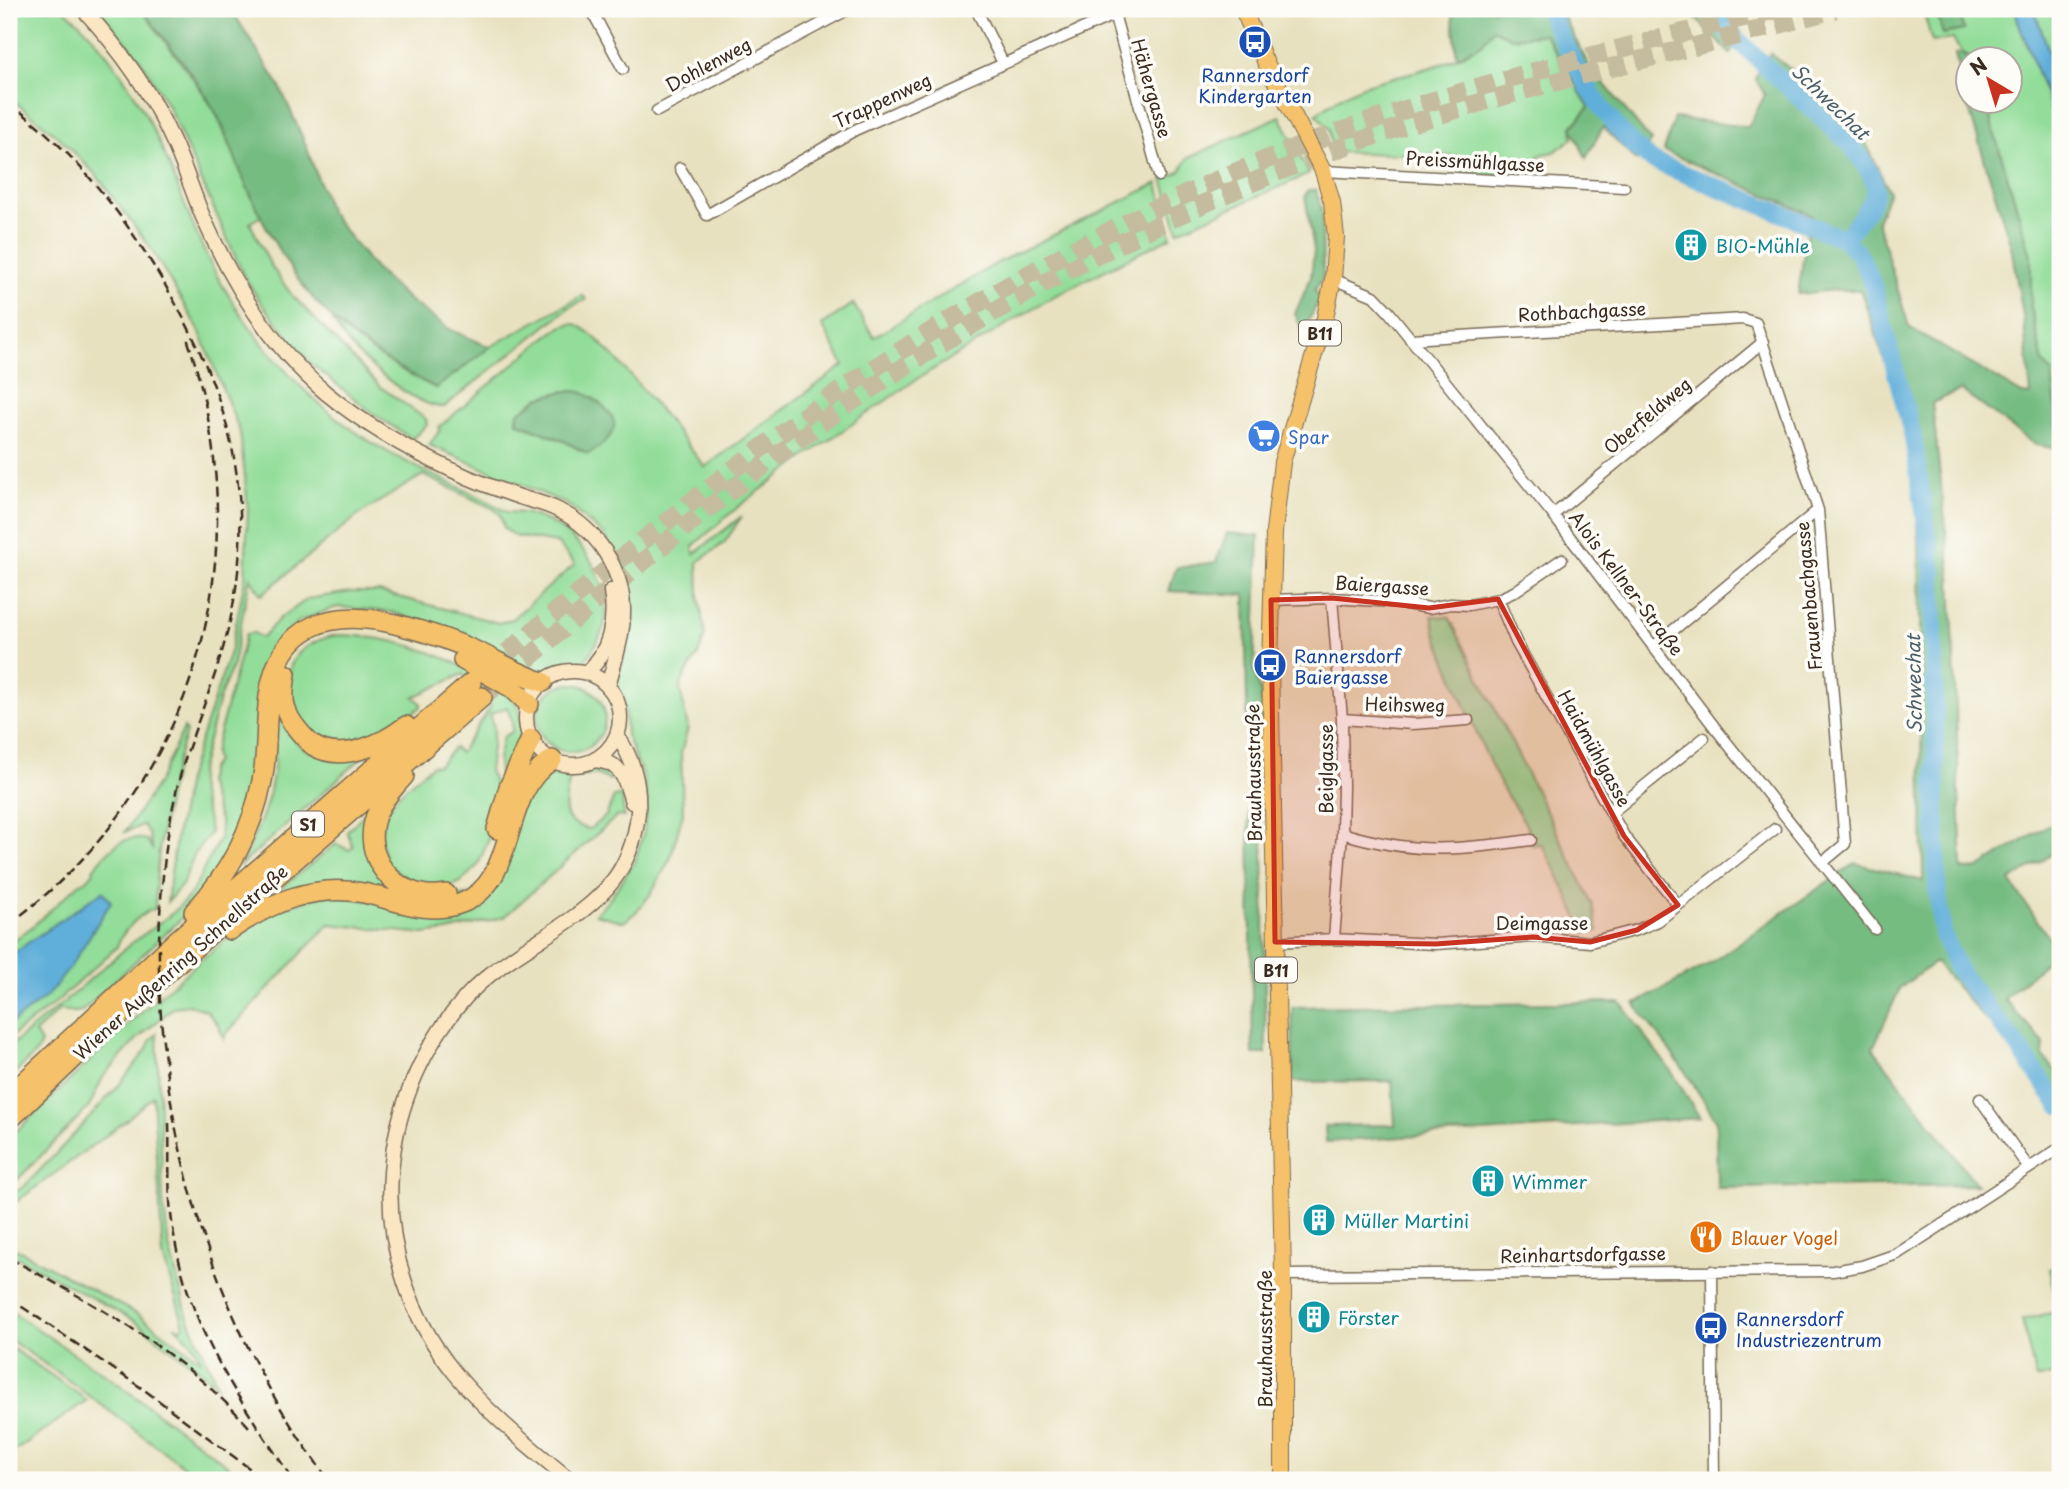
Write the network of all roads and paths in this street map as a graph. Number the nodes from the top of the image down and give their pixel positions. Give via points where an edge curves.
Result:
1 (83, 9) edge
2 (602, 9) edge
3 (849, 9) edge
4 (976, 9) edge
5 (1127, 9) edge
6 (1243, 9) edge
7 (1113, 12) edge
8 (1003, 63) junction
9 (623, 69) dead end
10 (657, 111) dead end
11 (680, 168) dead end
12 (1323, 171) junction
13 (1159, 176) dead end
14 (1624, 187) dead end
15 (1333, 279) junction
16 (1756, 323) joint
17 (1410, 338) junction
18 (1763, 342) junction
19 (525, 499) junction
20 (1818, 510) junction
21 (1553, 515) junction
22 (1562, 559) dead end
23 (1332, 598) junction
24 (1498, 599) junction
25 (1271, 600) junction
26 (1653, 647) junction
27 (587, 672) junction
28 (543, 682) junction
29 (608, 686) junction
30 (528, 704) junction
31 (441, 708) junction
32 (1342, 719) junction
33 (1468, 720) dead end
34 (617, 736) junction
35 (1704, 738) dead end
36 (432, 739) junction
37 (531, 739) junction
38 (552, 760) junction
39 (593, 760) junction
40 (1611, 813) junction
41 (637, 821) junction
42 (1775, 829) dead end
43 (1342, 833) junction
44 (1531, 839) dead end
45 (1822, 863) junction
46 (1678, 905) junction
47 (1875, 929) dead end
48 (205, 938) junction
49 (1334, 939) junction
50 (176, 941) junction
51 (1275, 942) junction
52 (9, 1096) edge
53 (1980, 1100) dead end
54 (9, 1120) edge
55 (2060, 1148) edge
56 (2028, 1167) junction
57 (1712, 1271) junction
58 (1283, 1275) junction
59 (570, 1480) edge
60 (1283, 1480) edge
61 (1714, 1480) edge

1 - 19 main road via 132,67 153,102 227,268 288,356 363,422 401,445
2 - 9 street via 593,13
3 - 10 street, Dohlenweg
4 - 8 street
5 - 7 street, Trappenweg
6 - 12 main road, Brauhausstraße / B11 via 1255,42
7 - 8 street, Trappenweg
7 - 13 street, Hähergasse
8 - 11 street, Trappenweg via 855,130 707,215
12 - 14 street, Preissmühlgasse
12 - 15 main road, Brauhausstraße / B11 via 1335,220
15 - 17 street, Alois Kellner-Straße via 1374,296
15 - 25 main road, Brauhausstraße / B11 via 1282,462
16 - 17 street, Rothbachgasse via 1743,319
16 - 18 street, Frauenbachgasse
17 - 21 street, Alois Kellner-Straße
18 - 20 street, Frauenbachgasse
18 - 21 street, Oberfeldweg
19 - 27 main road via 577,534 609,581 611,633 605,650
19 - 29 main road via 543,502 576,521 612,564 623,610
20 - 26 street
20 - 45 street, Frauenbachgasse via 1845,844
21 - 26 street, Alois Kellner-Straße
22 - 24 street, Baiergasse
23 - 24 street, Baiergasse via 1429,608
23 - 25 street, Baiergasse
23 - 32 street, Beiglgasse
24 - 40 street, Haidmühlgasse via 1516,642
25 - 51 main road, Brauhausstraße / B11
26 - 45 street, Alois Kellner-Straße
27 - 28 main road via 565,671
27 - 29 main road
28 - 30 main road
28 - 50 highway via 480,653 397,624 353,617 327,619 305,630 287,645 275,667 263,779 246,837 232,865 186,921
29 - 34 main road via 620,709
30 - 31 highway via 473,663 415,642 352,630 331,631 296,653 286,672 282,696 289,719 304,737 313,746 338,753 372,745
30 - 37 main road
31 - 36 highway, Wiener Außenring Schnellstraße / S1 via 476,690
31 - 50 highway, Wiener Außenring Schnellstraße / S1
32 - 33 street, Heihsweg via 1413,724
32 - 43 street, Beiglgasse
34 - 39 main road
34 - 41 main road via 636,779
35 - 40 street
36 - 37 highway via 383,802 372,839 377,859 393,881 412,892 432,895 457,891 485,868 509,787
36 - 48 highway, Wiener Außenring Schnellstraße / S1
37 - 38 main road
38 - 39 main road via 575,765
38 - 48 highway via 537,769 523,792 494,875 463,903 418,908 362,893 308,893 278,902 230,930
39 - 41 main road via 613,764 625,779
40 - 46 street, Haidmühlgasse via 1623,836
41 - 59 main road via 633,843 608,887 501,964 436,1033 399,1118 390,1171 395,1246 405,1285 425,1328 453,1371 484,1405
42 - 46 street, Deimgasse
43 - 44 street via 1417,849 1450,850
43 - 49 street, Beiglgasse
45 - 47 street, Alois Kellner-Straße
46 - 49 street, Deimgasse via 1637,930 1590,942 1533,937 1436,944
48 - 54 highway, Wiener Außenring Schnellstraße / S1
49 - 51 street, Deimgasse
50 - 52 highway, Wiener Außenring Schnellstraße / S1
51 - 58 main road, Brauhausstraße / B11
53 - 56 street
55 - 56 street, Reinhartsdorfgasse
56 - 57 street, Reinhartsdorfgasse via 1897,1254 1862,1266 1833,1271
57 - 58 street, Reinhartsdorfgasse
57 - 61 street
58 - 60 main road, Brauhausstraße / B11

